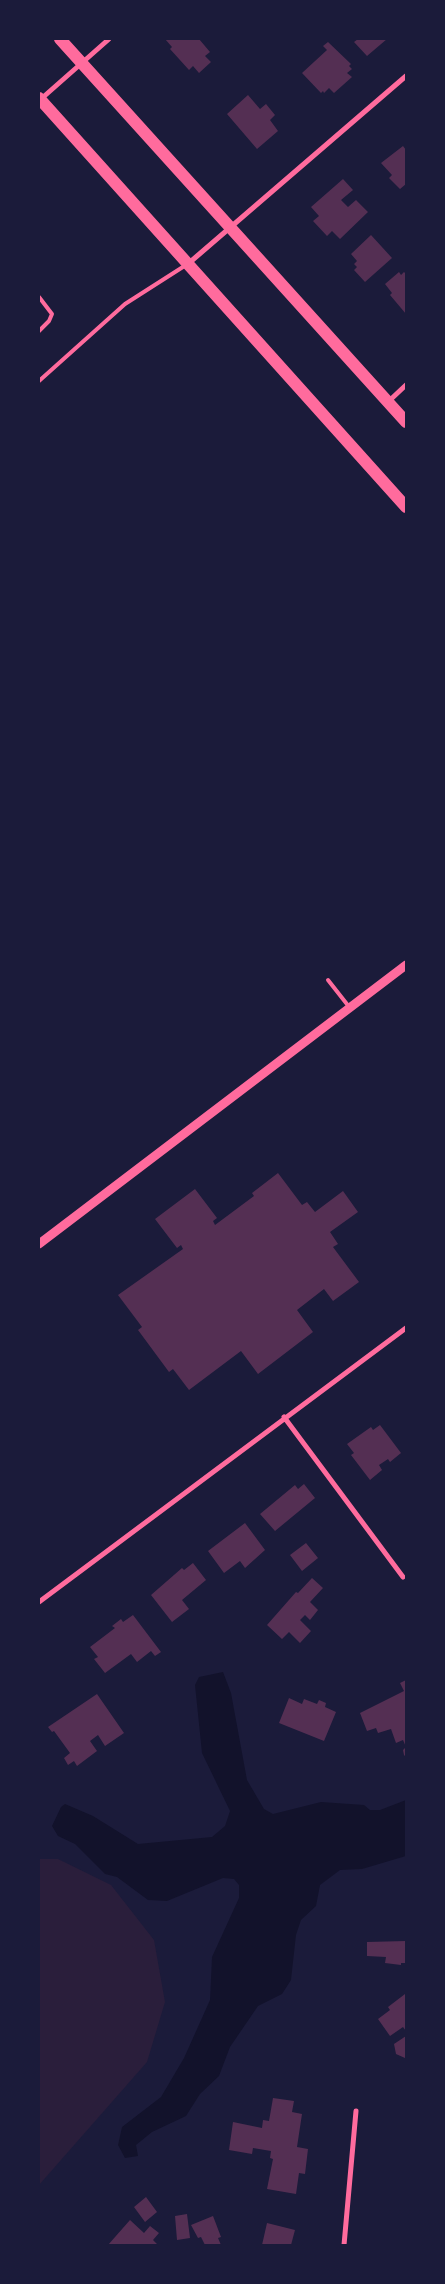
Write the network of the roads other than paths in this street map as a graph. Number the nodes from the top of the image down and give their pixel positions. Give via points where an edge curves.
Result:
1 (60, 39) edge
2 (109, 39) edge
3 (82, 63) junction
4 (406, 76) edge
5 (40, 99) edge
6 (230, 228) junction
7 (188, 264) junction
8 (39, 297) edge
9 (39, 331) edge
10 (40, 378) edge
11 (406, 385) edge
12 (388, 401) junction
13 (406, 422) edge
14 (406, 507) edge
15 (406, 965) edge
16 (328, 980) dead end
17 (350, 1008) junction
18 (39, 1244) edge
19 (406, 1328) edge
20 (284, 1417) junction
21 (403, 1577) dead end
22 (39, 1602) edge
23 (356, 2111) dead end
24 (344, 2245) edge

1 - 3 main road
2 - 3 street
3 - 5 street
3 - 6 main road
4 - 6 street
5 - 7 main road
6 - 7 street
6 - 12 main road
7 - 10 lane via 125,304
7 - 14 main road
8 - 9 lane via 52,314
11 - 12 street
12 - 13 main road
15 - 17 street
16 - 17 lane
17 - 18 street
19 - 20 street
20 - 21 street
20 - 22 street
23 - 24 street

